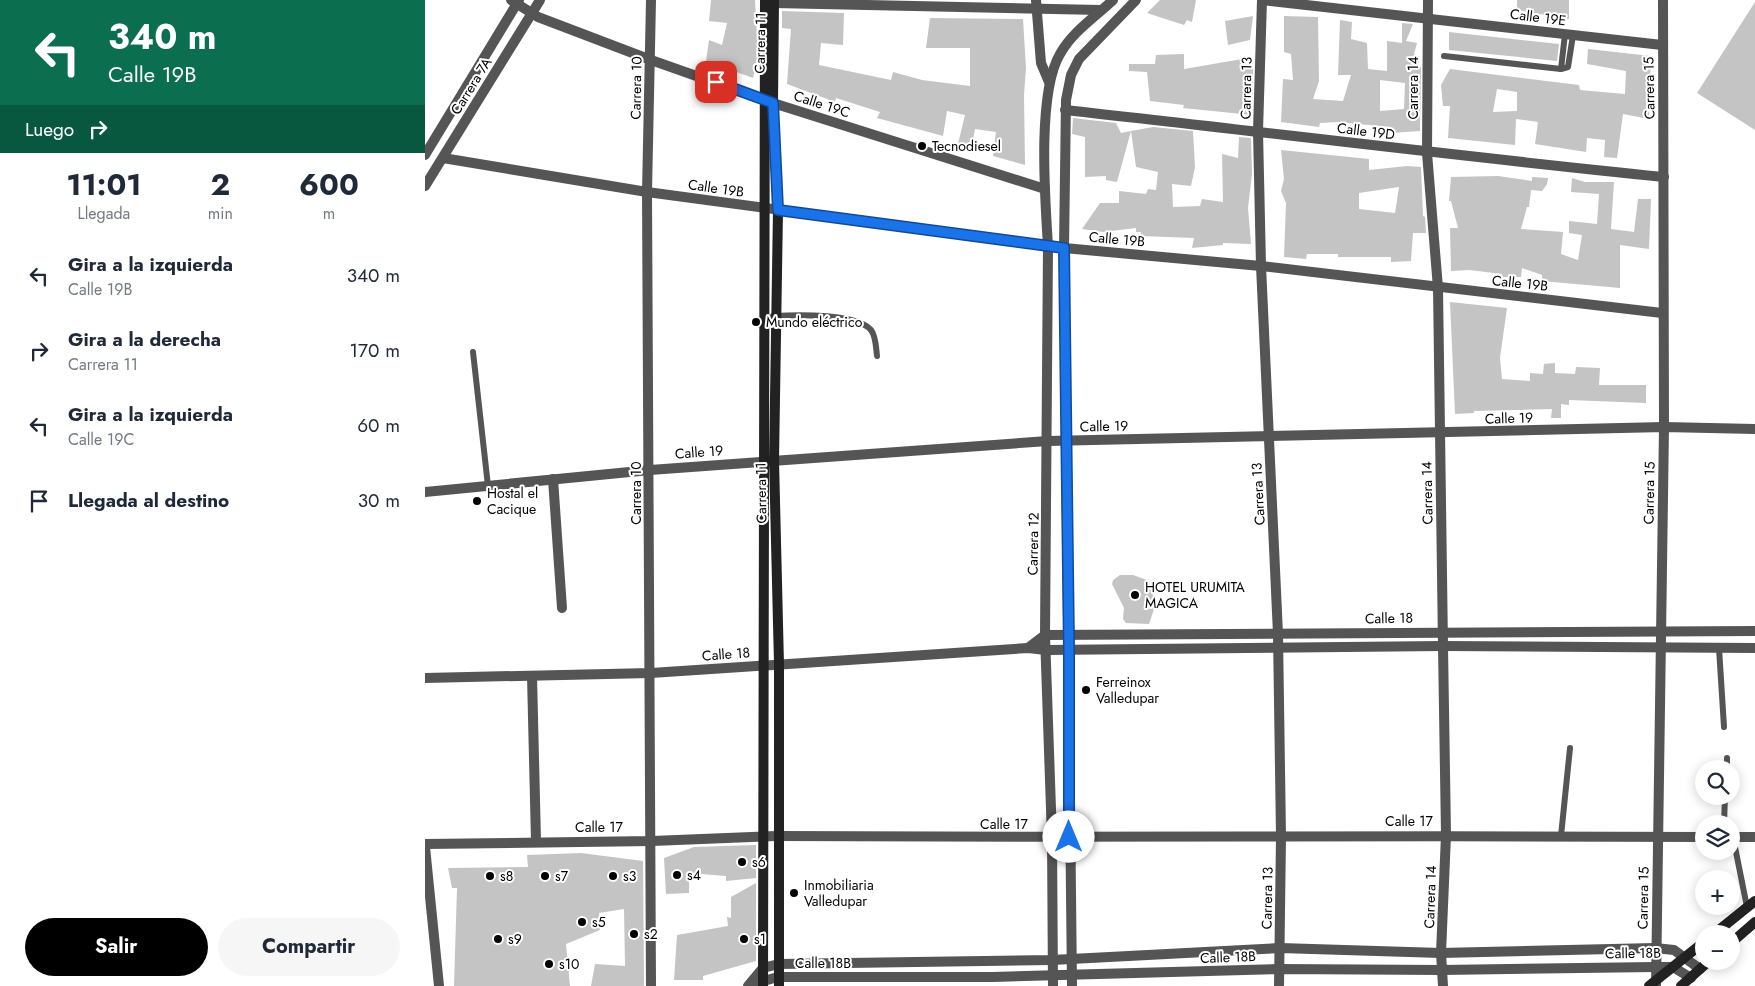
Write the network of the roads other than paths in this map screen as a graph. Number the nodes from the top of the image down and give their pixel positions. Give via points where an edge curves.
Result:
1 (540, 0) edge
2 (651, 0) edge
3 (1113, 0) edge
4 (1136, 0) edge
5 (1262, 0) edge
6 (1428, 0) edge
7 (1663, 0) edge
8 (516, 1) edge
9 (771, 1) edge
10 (1036, 4) edge
11 (1101, 10) junction
12 (532, 14) junction
13 (1427, 18) junction
14 (1569, 34) junction
15 (1662, 45) junction
16 (1444, 56) dead end
17 (651, 60) junction
18 (1049, 82) junction
19 (769, 101) junction
20 (1065, 110) junction
21 (1258, 131) junction
22 (426, 152) edge
23 (1427, 153) junction
24 (443, 158) junction
25 (1664, 177) junction
26 (425, 186) edge
27 (1045, 189) junction
28 (647, 192) junction
29 (765, 209) junction
30 (778, 210) junction
31 (1048, 246) junction
32 (1064, 248) junction
33 (1261, 266) junction
34 (1438, 288) junction
35 (1663, 313) junction
36 (764, 316) junction
37 (776, 316) junction
38 (473, 352) dead end
39 (877, 356) dead end
40 (1664, 427) junction
41 (1755, 428) edge
42 (1440, 433) junction
43 (1268, 436) junction
44 (1066, 440) junction
45 (1048, 441) junction
46 (774, 460) junction
47 (763, 461) junction
48 (650, 470) junction
49 (553, 479) junction
50 (488, 486) junction
51 (425, 492) edge
52 (562, 608) dead end
53 (1755, 631) edge
54 (1442, 632) junction
55 (1661, 632) junction
56 (1278, 634) junction
57 (1045, 635) junction
58 (1068, 635) junction
59 (1443, 646) junction
60 (1028, 648) junction
61 (1279, 648) junction
62 (1661, 648) junction
63 (1719, 648) junction
64 (1755, 648) edge
65 (1046, 650) junction
66 (1069, 650) junction
67 (779, 664) junction
68 (764, 665) junction
69 (651, 673) junction
70 (532, 676) junction
71 (425, 678) edge
72 (1724, 727) dead end
73 (1570, 748) dead end
74 (1446, 835) junction
75 (777, 836) junction
76 (1281, 836) junction
77 (1561, 836) junction
78 (1657, 836) junction
79 (763, 837) junction
80 (1069, 837) junction
81 (1695, 837) edge
82 (1740, 837) edge
83 (1755, 837) edge
84 (1052, 838) junction
85 (536, 841) junction
86 (652, 841) junction
87 (425, 845) edge
88 (1739, 860) edge
89 (1751, 904) edge
90 (1755, 922) edge
91 (1725, 925) edge
92 (1740, 935) edge
93 (1280, 948) junction
94 (1655, 948) junction
95 (1695, 949) edge
96 (1441, 953) junction
97 (1686, 956) junction
98 (1071, 958) junction
99 (1052, 960) junction
100 (779, 964) junction
101 (1695, 964) edge
102 (1655, 967) junction
103 (1673, 967) junction
104 (763, 968) junction
105 (1279, 969) junction
106 (1442, 970) junction
107 (1699, 970) edge
108 (1691, 978) junction
109 (993, 981) edge
110 (1053, 981) edge
111 (1072, 981) edge
112 (779, 982) edge
113 (763, 983) edge
114 (1653, 984) edge
115 (439, 986) edge
116 (651, 986) edge
117 (748, 986) edge
118 (1279, 986) edge
119 (1443, 986) edge
120 (1681, 986) edge

1 - 12 street, Carrera 7A
2 - 17 street, Carrera 10
3 - 11 street
4 - 20 street via 1079,59 1069,83
5 - 13 street, Calle 19E
5 - 21 street, Carrera 13
6 - 13 street, Carrera 14
7 - 15 street, Carrera 15
8 - 12 street, Calle 19C
8 - 22 street, Carrera 7A
9 - 10 street
9 - 19 main road, Carrera 11
10 - 11 street
10 - 18 street via 1041,63
11 - 18 street via 1066,44 1055,62
12 - 17 street, Calle 19C
12 - 24 street, Carrera 7A
13 - 14 street, Calle 19E
13 - 23 street, Carrera 14
14 - 15 street, Calle 19E
14 - 16 lane via 1561,69
15 - 25 street, Carrera 15
17 - 19 street, Calle 19C
17 - 28 street, Carrera 10
18 - 27 street, Carrera 12
19 - 27 street, Calle 19C
19 - 29 main road, Carrera 11
19 - 30 main road, Carrera 11
20 - 21 street, Calle 19D
20 - 32 street
21 - 23 street, Calle 19D
21 - 33 street, Carrera 13
22 - 24 street, Calle 19B
23 - 25 street, Calle 19D
23 - 34 street, Carrera 14
24 - 26 street, Carrera 7A
24 - 28 street, Calle 19B
25 - 35 street, Carrera 15
27 - 31 street, Carrera 12
28 - 29 street, Calle 19B
28 - 48 street, Carrera 10
29 - 30 street, Calle 19B
29 - 36 main road, Carrera 11
30 - 31 street, Calle 19B
30 - 37 main road, Carrera 11
31 - 32 street, Calle 19B
31 - 45 street, Carrera 12
32 - 33 street, Calle 19B
32 - 44 street
33 - 34 street, Calle 19B
33 - 43 street, Carrera 13
34 - 35 street, Calle 19B
34 - 42 street, Carrera 14
35 - 40 street, Carrera 15
36 - 37 lane
36 - 47 main road, Carrera 11
37 - 39 lane via 837,318 862,323 874,335
37 - 46 main road, Carrera 11
38 - 50 lane
40 - 41 street, Calle 19
40 - 42 street, Calle 19
40 - 55 street, Carrera 15
42 - 43 street, Calle 19
42 - 54 street, Carrera 14
43 - 44 street, Calle 19
43 - 56 street, Carrera 13
44 - 45 street, Calle 19
44 - 58 street
45 - 46 street, Calle 19
45 - 57 street, Carrera 12
46 - 47 street, Calle 19
46 - 67 main road, Carrera 11
47 - 48 street, Calle 19
47 - 68 main road, Carrera 11
48 - 49 street, Calle 19
48 - 69 street, Carrera 10
49 - 50 street, Calle 19
49 - 52 street
50 - 51 street, Calle 19
53 - 55 street, Calle 18
54 - 55 street, Calle 18
54 - 56 street, Calle 18
54 - 59 street, Carrera 14
55 - 62 street, Carrera 15
56 - 58 street, Calle 18
56 - 61 street, Carrera 13
57 - 58 street, Calle 18
57 - 60 street
57 - 65 street, Carrera 12
58 - 66 street
59 - 61 street, Calle 18
59 - 62 street, Calle 18
59 - 74 street, Carrera 14
60 - 65 street, Calle 18
60 - 67 street, Calle 18
61 - 66 street, Calle 18
61 - 76 street, Carrera 13
62 - 63 street, Calle 18
62 - 78 street, Carrera 15
63 - 64 street, Calle 18
63 - 72 lane
65 - 66 street, Calle 18
65 - 84 street, Carrera 12
66 - 80 street
67 - 68 street, Calle 18
67 - 75 main road, Carrera 11
68 - 69 street, Calle 18
68 - 79 main road, Carrera 11
69 - 70 street, Calle 18
69 - 86 street, Carrera 10
70 - 71 street, Calle 18
70 - 85 street
73 - 77 lane
74 - 76 street, Calle 17
74 - 77 street, Calle 17
74 - 96 street, Carrera 14
75 - 79 street, Calle 17
75 - 84 street, Calle 17
75 - 100 main road, Carrera 11
76 - 80 street, Calle 17
76 - 93 street, Carrera 13
77 - 78 street, Calle 17
78 - 81 street, Calle 17
78 - 94 street, Carrera 15
79 - 86 street, Calle 17
79 - 104 main road, Carrera 11
80 - 84 street, Calle 17
80 - 98 street
82 - 83 street
84 - 99 street, Carrera 12
85 - 86 street, Calle 17
85 - 87 street, Calle 17
86 - 116 street, Carrera 10
87 - 115 street
88 - 89 lane
89 - 91 main road
90 - 92 main road
93 - 96 street, Calle 18B
93 - 98 street, Calle 18B
93 - 105 street, Carrera 13
94 - 96 street, Calle 18B
94 - 97 street, Calle 18B via 1674,950
94 - 102 street, Carrera 15
95 - 97 main road
96 - 106 street, Carrera 14
97 - 101 street, Calle 18B
97 - 103 main road
98 - 99 street, Calle 18B
98 - 111 street
99 - 100 street, Calle 18B
99 - 110 street, Carrera 12
100 - 104 street, Calle 18B
100 - 112 main road, Carrera 11
102 - 103 street, Calle 18B
102 - 106 street, Calle 18B
102 - 114 street, Carrera 15
103 - 108 street, Calle 18B
103 - 114 main road
104 - 113 main road, Carrera 11
104 - 117 street
105 - 106 street, Calle 18B
105 - 111 street, Calle 18B
105 - 118 street, Carrera 13
106 - 119 street, Carrera 14
107 - 108 main road
108 - 120 main road
109 - 110 street, Calle 18B
109 - 112 street, Calle 18B
110 - 111 street, Calle 18B
112 - 113 street, Calle 18B
113 - 117 street, Calle 18B

